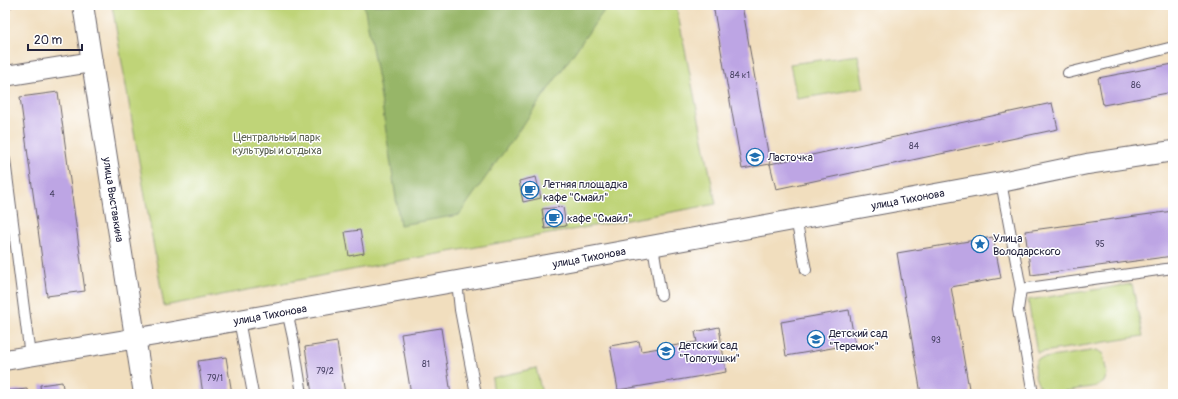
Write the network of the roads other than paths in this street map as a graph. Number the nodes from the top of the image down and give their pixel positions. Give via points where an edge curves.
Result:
1 (83, 5) edge
2 (1173, 47) edge
3 (92, 62) junction
4 (1068, 73) dead end
5 (5, 76) edge
6 (1173, 151) edge
7 (5, 160) edge
8 (1001, 182) junction
9 (796, 219) junction
10 (653, 246) junction
11 (1173, 268) edge
12 (806, 270) dead end
13 (457, 281) junction
14 (1021, 289) junction
15 (661, 295) dead end
16 (287, 311) junction
17 (239, 320) junction
18 (135, 338) junction
19 (30, 356) junction
20 (5, 360) edge
21 (144, 394) edge
22 (253, 394) edge
23 (302, 394) edge
24 (476, 394) edge
25 (1033, 394) edge

1 - 3 street, улица Выставкина
2 - 4 lane
3 - 5 street
3 - 18 street, улица Выставкина
6 - 8 street, улица Тихонова via 1087,164
7 - 19 lane
8 - 9 street, улица Тихонова
8 - 14 lane
9 - 10 street, улица Тихонова
9 - 12 lane
10 - 13 street, улица Тихонова
10 - 15 lane
11 - 14 lane
13 - 16 street, улица Тихонова
13 - 24 lane
14 - 25 lane via 1018,310
16 - 17 street, улица Тихонова
16 - 23 lane
17 - 18 street, улица Тихонова
17 - 22 lane
18 - 19 street, улица Тихонова
18 - 21 street, улица Выставкина
19 - 20 street, улица Тихонова

